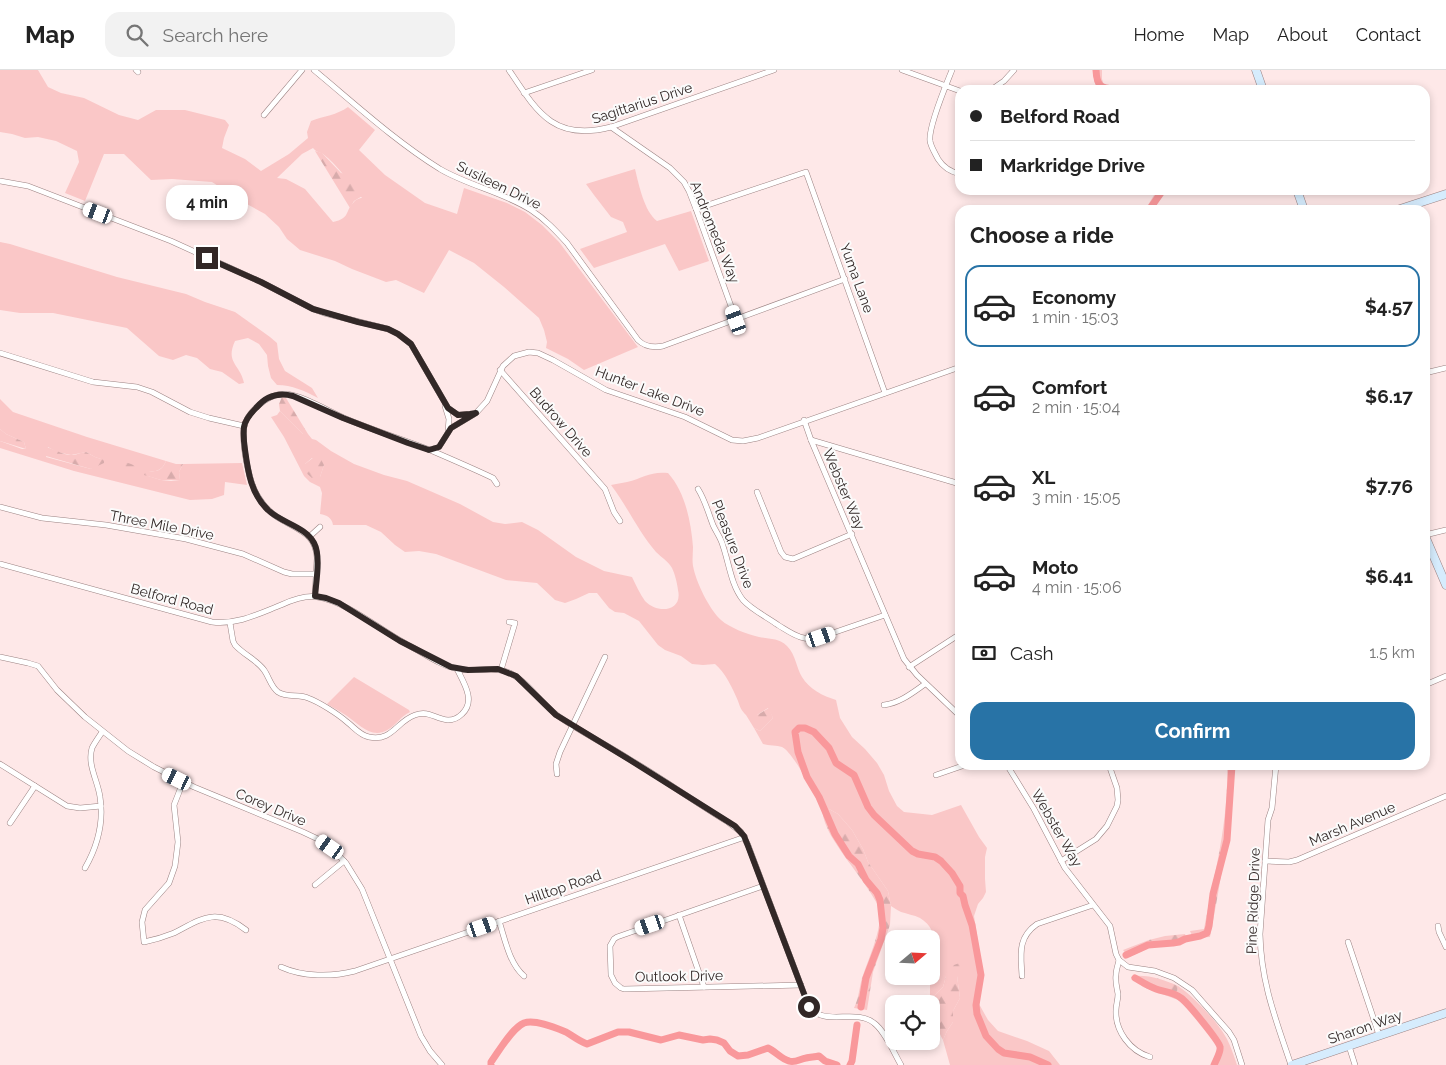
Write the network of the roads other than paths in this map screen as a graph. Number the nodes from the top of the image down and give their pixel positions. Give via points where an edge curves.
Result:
1 (302, 70) edge
2 (314, 70) edge
3 (509, 70) edge
4 (592, 70) edge
5 (774, 70) edge
6 (902, 70) edge
7 (952, 70) edge
8 (1014, 70) edge
9 (1257, 70) edge
10 (998, 85) edge
11 (1262, 85) edge
12 (946, 86) junction
13 (955, 89) edge
14 (524, 93) junction
15 (264, 115) dead end
16 (611, 127) junction
17 (955, 172) edge
18 (0, 181) edge
19 (1446, 195) edge
20 (1413, 205) edge
21 (696, 209) junction
22 (845, 279) junction
23 (736, 320) junction
24 (0, 353) edge
25 (1446, 368) edge
26 (955, 369) edge
27 (500, 370) junction
28 (1430, 372) edge
29 (885, 392) junction
30 (442, 399) junction
31 (476, 413) junction
32 (804, 420) junction
33 (244, 426) junction
34 (448, 434) junction
35 (811, 440) junction
36 (429, 450) junction
37 (955, 483) edge
38 (497, 484) dead end
39 (698, 489) dead end
40 (757, 492) dead end
41 (0, 507) edge
42 (620, 521) dead end
43 (320, 527) dead end
44 (1446, 530) edge
45 (852, 534) junction
46 (1430, 535) edge
47 (309, 537) junction
48 (1430, 548) edge
49 (0, 564) edge
50 (316, 574) junction
51 (1446, 585) edge
52 (315, 596) junction
53 (884, 615) junction
54 (509, 622) dead end
55 (230, 623) junction
56 (955, 637) edge
57 (0, 657) edge
58 (605, 657) dead end
59 (909, 666) junction
60 (458, 669) junction
61 (502, 670) junction
62 (1446, 676) edge
63 (1430, 683) edge
64 (926, 684) junction
65 (884, 706) dead end
66 (955, 711) edge
67 (572, 725) junction
68 (102, 732) junction
69 (0, 764) edge
70 (955, 768) edge
71 (1010, 770) edge
72 (1111, 770) edge
73 (1276, 770) edge
74 (557, 774) dead end
75 (936, 775) dead end
76 (184, 782) junction
77 (35, 786) junction
78 (1446, 796) edge
79 (101, 806) junction
80 (10, 823) dead end
81 (745, 837) junction
82 (1061, 861) junction
83 (1265, 861) junction
84 (344, 862) junction
85 (85, 868) dead end
86 (316, 885) dead end
87 (764, 886) junction
88 (1094, 905) junction
89 (679, 915) junction
90 (499, 921) junction
91 (1438, 926) dead end
92 (246, 930) dead end
93 (1348, 942) dead end
94 (1446, 947) edge
95 (389, 959) junction
96 (1119, 960) junction
97 (281, 966) dead end
98 (524, 976) dead end
99 (1022, 976) dead end
100 (801, 985) junction
101 (704, 987) junction
102 (1446, 1013) edge
103 (1380, 1035) junction
104 (1349, 1046) junction
105 (1150, 1057) dead end
106 (442, 1065) edge
107 (901, 1065) edge
108 (1242, 1065) edge
109 (1292, 1065) edge
110 (1356, 1065) edge

1 - 15 street
2 - 23 street, Susileen Drive via 391,134 441,169 507,198 542,218 567,243 638,340 646,346 663,346
3 - 14 street, Sagittarius Drive
4 - 14 street
5 - 16 street, Sagittarius Drive
6 - 12 street
7 - 12 street
8 - 10 street
9 - 11 street
12 - 13 street
12 - 17 street via 931,128 930,142 944,166
14 - 16 street, Sagittarius Drive via 547,119 566,128 588,131
16 - 21 street, Andromeda Way via 678,174
18 - 30 street via 28,186 171,241 313,309 388,329 411,344
19 - 20 street
21 - 22 street, Yuma Lane via 806,172
21 - 23 street, Andromeda Way
22 - 23 street
22 - 29 street, Yuma Lane
24 - 33 street via 93,382 137,387 190,412
25 - 28 street
26 - 29 street, Hunter Lake Drive
27 - 31 street, Hunter Lake Drive via 487,401
27 - 32 street, Hunter Lake Drive via 514,356 538,353 606,390 685,417 732,440 749,440
27 - 42 street, Budrow Drive via 604,489
29 - 32 street, Hunter Lake Drive
30 - 31 street via 458,415
30 - 34 street via 448,412
31 - 34 street, Hunter Lake Drive via 451,428
32 - 35 street, Webster Way
33 - 36 street via 260,404 272,396 285,394
33 - 47 street via 247,467 254,491 269,511
34 - 36 street, Hunter Lake Drive via 439,447
35 - 37 street
35 - 45 street, Webster Way
36 - 38 street via 493,478
39 - 53 street, Pleasure Drive via 722,543 737,591 756,611 794,635 813,639
40 - 45 street via 780,552 785,557 793,559
41 - 50 street, Three Mile Drive via 42,518 106,525 186,540 243,554 284,572
43 - 47 street
44 - 46 street
45 - 53 street, Webster Way
47 - 50 street via 317,553
48 - 51 street
49 - 55 street, Belford Road via 212,622
50 - 52 street
52 - 55 street, Belford Road
52 - 60 street, Belford Road via 339,603 408,645
53 - 59 street, Webster Way
54 - 61 street via 515,624
55 - 60 street via 235,645 261,666 274,689 307,698 370,737 392,733 408,718 420,714 446,720 461,715 469,699
56 - 59 street
57 - 68 street, Corey Drive via 38,666 69,702
58 - 67 street
59 - 64 street, Webster Way
60 - 61 street, Belford Road
61 - 67 street via 516,676 549,710
62 - 63 street
64 - 65 street via 901,700
64 - 66 street, Webster Way
67 - 74 street via 557,759
67 - 81 street via 728,822
68 - 76 street, Corey Drive via 141,760
68 - 79 street via 91,756
69 - 77 street
70 - 75 street
71 - 82 street, Webster Way
72 - 82 street via 1118,800 1107,826 1096,839
73 - 83 street, Pine Ridge Drive
76 - 84 street, Corey Drive via 312,836 330,847
76 - 92 street via 174,805 178,842 175,866 169,883 143,916 144,942 209,917 228,919
77 - 79 street via 72,807
77 - 80 street
78 - 83 street, Marsh Avenue via 1297,860
79 - 85 street via 98,836
81 - 87 street
81 - 90 street, Hilltop Road
82 - 88 street, Webster Way
83 - 109 street, Pine Ridge Drive via 1260,934 1262,970
84 - 86 street
84 - 95 street, Corey Drive via 362,889
87 - 89 street, Outlook Drive
87 - 100 street
88 - 96 street, Webster Way via 1110,926
88 - 99 street via 1032,928 1021,946
89 - 101 street
89 - 101 street, Outlook Drive via 614,939 610,949 612,979 624,989
90 - 95 street, Hilltop Road
90 - 98 street via 517,969
91 - 94 street
93 - 103 street
95 - 97 street, Hilltop Road via 338,974 307,974
95 - 106 street, Corey Drive via 421,1036
96 - 105 street via 1115,976 1117,1021 1127,1042 1139,1053
96 - 108 street via 1128,967 1174,978 1192,990 1229,1032
100 - 101 street, Outlook Drive
100 - 107 street via 809,1007 820,1015 862,1017 875,1023
102 - 103 street, Sharon Way
103 - 104 street, Sharon Way
104 - 109 street, Sharon Way
104 - 110 street

